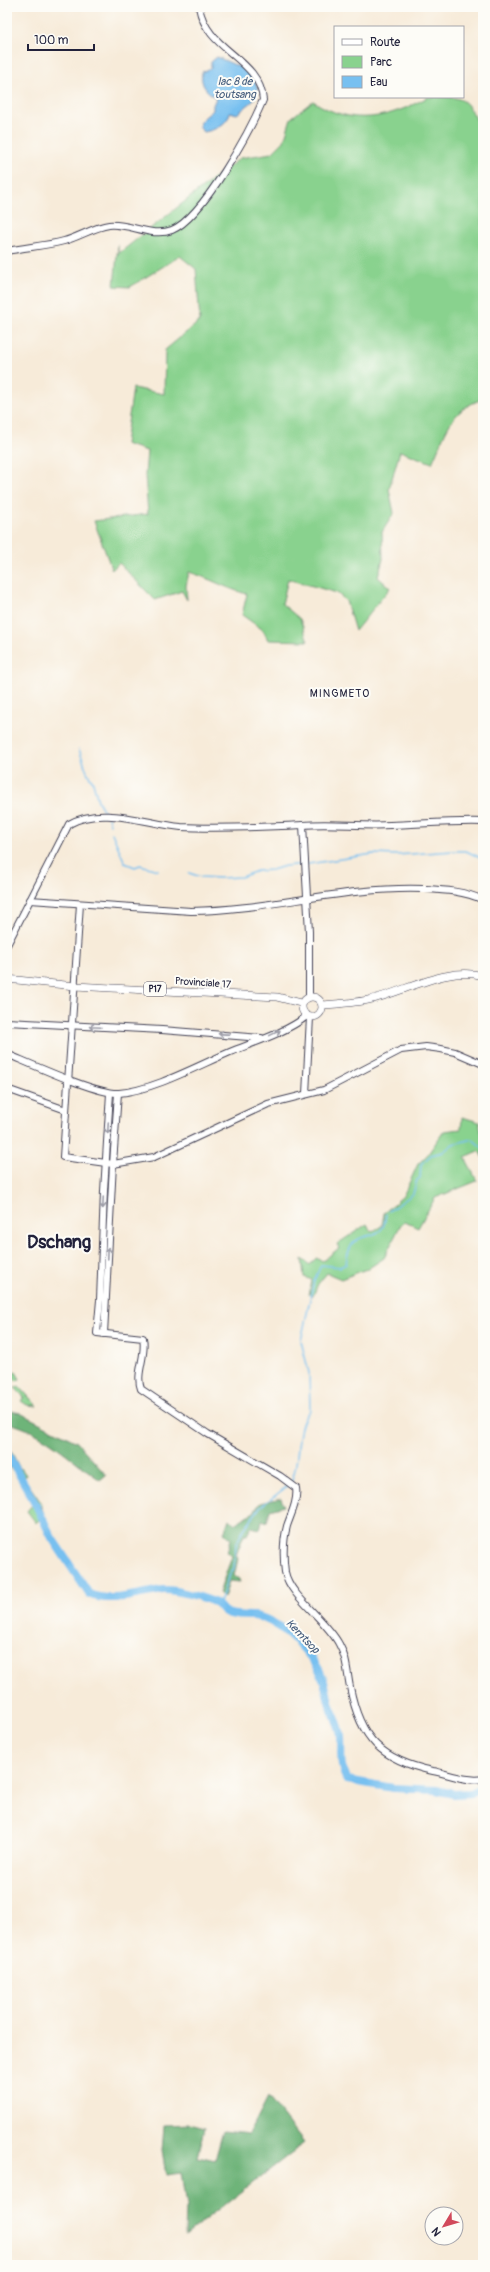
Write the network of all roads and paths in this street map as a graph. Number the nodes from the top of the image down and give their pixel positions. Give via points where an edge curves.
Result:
1 (199, 7) edge
2 (7, 252) edge
3 (483, 822) edge
4 (303, 825) junction
5 (308, 898) junction
6 (30, 900) junction
7 (483, 900) edge
8 (80, 904) junction
9 (7, 945) edge
10 (483, 976) edge
11 (7, 979) edge
12 (75, 986) junction
13 (309, 996) junction
14 (301, 1004) junction
15 (322, 1005) junction
16 (308, 1016) junction
17 (7, 1022) edge
18 (73, 1026) junction
19 (263, 1038) junction
20 (7, 1054) edge
21 (483, 1064) edge
22 (69, 1078) junction
23 (7, 1089) edge
24 (110, 1093) junction
25 (118, 1093) junction
26 (306, 1094) junction
27 (66, 1110) junction
28 (106, 1164) junction
29 (113, 1164) junction
30 (104, 1334) junction
31 (483, 1779) edge

1 - 2 street via 201,19 208,32 253,72 262,89 263,100 227,168 212,188 188,218 172,230 160,233 122,225 108,226 64,241
3 - 4 street via 434,822 389,826 326,823
4 - 5 street
4 - 6 street via 180,827 117,817 92,817 75,821 69,824
5 - 7 street via 345,892 400,889 442,890 463,893
5 - 8 street via 216,911 169,911
5 - 13 street
6 - 8 street
6 - 9 street
8 - 12 street
10 - 15 main road via 453,974 373,999
11 - 12 main road, Provinciale 17 / P17
12 - 14 main road, Provinciale 17 / P17 via 277,997
12 - 18 street
13 - 14 main road
13 - 15 main road via 317,998
14 - 16 main road via 303,1013
15 - 16 main road via 319,1014
19 -> 16 street
16 - 26 street
17 - 18 street
19 -> 18 street
18 - 22 street
19 - 25 street via 162,1081
20 - 22 street
21 - 26 street via 455,1052 426,1047 401,1050 324,1090
22 - 24 street
22 - 27 street
23 - 27 street
24 - 25 street
24 -> 28 street
25 - 29 street
26 - 29 street via 268,1104 154,1157
27 - 28 street via 63,1157
28 - 29 street
28 -> 30 street via 97,1332
30 -> 29 street
30 - 31 street via 143,1338 144,1357 139,1384 141,1389 208,1434 293,1484 297,1494 285,1537 286,1574 298,1596 323,1621 339,1644 347,1664 356,1713 385,1754 396,1760 471,1780

